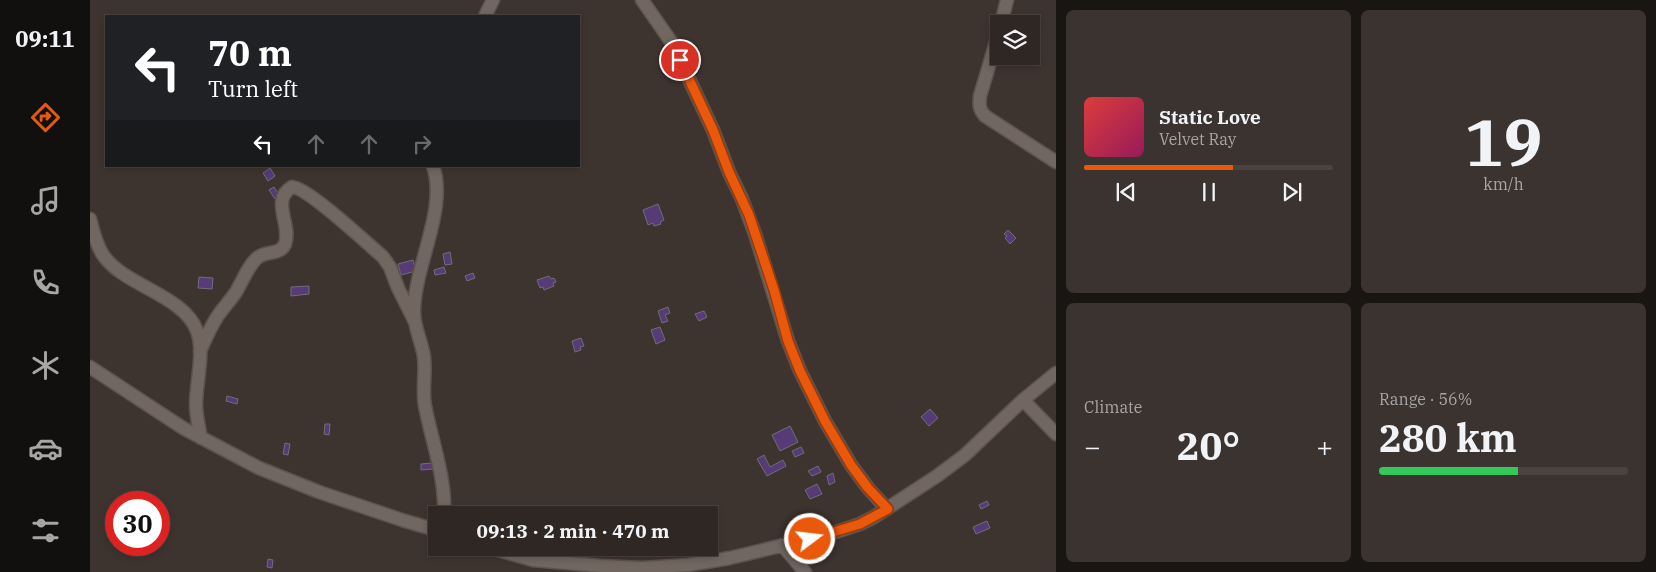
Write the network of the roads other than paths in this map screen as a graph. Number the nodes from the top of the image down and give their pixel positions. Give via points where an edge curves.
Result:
1 (494, 0) edge
2 (642, 0) edge
3 (1006, 0) edge
4 (486, 15) edge
5 (1003, 15) edge
6 (990, 62) edge
7 (1056, 162) edge
8 (433, 167) edge
9 (90, 219) edge
10 (415, 322) junction
11 (200, 351) junction
12 (90, 367) edge
13 (1056, 373) edge
14 (1023, 400) junction
15 (1056, 434) edge
16 (201, 438) junction
17 (445, 506) edge
18 (888, 509) junction
19 (428, 528) edge
20 (782, 545) junction
21 (519, 556) edge
22 (683, 568) edge
23 (805, 572) edge

1 - 4 street
2 - 18 street via 672,43 713,130 753,227 800,371 851,465
3 - 5 street
6 - 7 street via 980,96 981,111
8 - 10 street via 437,196 418,281
9 - 11 street via 97,244 106,259 186,315 198,332
10 - 11 street via 383,257 308,194 292,187 284,194 282,204 287,228 285,245 256,259 217,318
10 - 17 street via 424,356 423,390
11 - 16 street via 196,404
12 - 16 street
13 - 14 street
14 - 15 street
14 - 18 street via 965,455
16 - 19 street via 290,481
18 - 20 street via 860,524
20 - 22 street
20 - 23 street
21 - 22 street via 555,563

